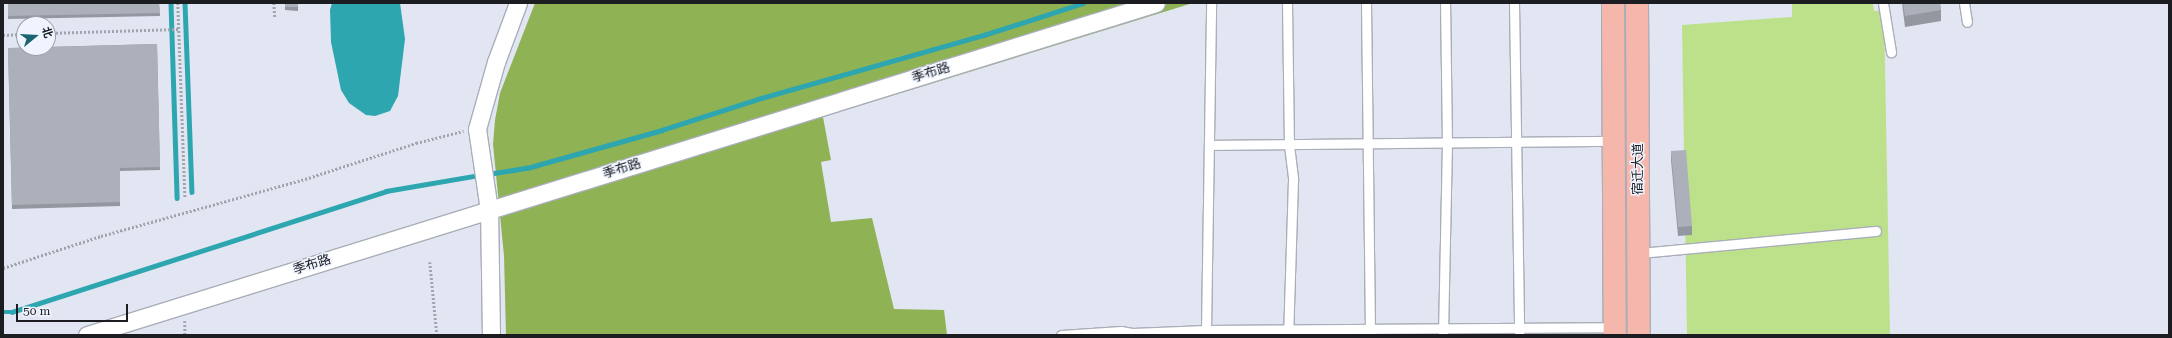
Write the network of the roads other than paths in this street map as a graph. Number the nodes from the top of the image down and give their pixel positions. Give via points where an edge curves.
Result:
1 (518, 3) edge
2 (1156, 3) edge
3 (1211, 3) edge
4 (1288, 3) edge
5 (1366, 3) edge
6 (1445, 3) edge
7 (1514, 3) edge
8 (1613, 3) edge
9 (1637, 3) edge
10 (1882, 3) edge
11 (1964, 3) edge
12 (1967, 22) dead end
13 (1891, 52) dead end
14 (1614, 141) junction
15 (1516, 142) junction
16 (1369, 143) junction
17 (1447, 143) junction
18 (1289, 145) junction
19 (1209, 146) junction
20 (490, 210) junction
21 (1876, 231) dead end
22 (1639, 253) junction
23 (1206, 330) junction
24 (1519, 331) edge
25 (1615, 331) edge
26 (1370, 332) edge
27 (1443, 332) edge
28 (1288, 333) edge
29 (87, 335) edge
30 (491, 335) edge
31 (1061, 335) edge
32 (1639, 335) edge

1 - 20 street via 496,62 477,129
2 - 20 street, 季布路
3 - 19 lane
4 - 18 lane
5 - 16 lane
6 - 17 lane
7 - 15 lane
8 - 14 main road, 宿迁大道
9 - 22 main road, 宿迁大道
10 - 13 lane
11 - 12 lane
14 - 15 lane
14 - 25 main road, 宿迁大道
15 - 17 lane
15 - 24 lane
16 - 17 lane
16 - 18 lane
16 - 26 lane
17 - 27 lane
18 - 19 lane
18 - 28 lane via 1293,180
19 - 23 lane
20 - 29 street, 季布路
20 - 30 street
21 - 22 lane
22 - 32 main road, 宿迁大道
23 - 28 lane
23 - 31 lane
24 - 25 lane
24 - 27 lane
26 - 27 lane
26 - 28 lane

